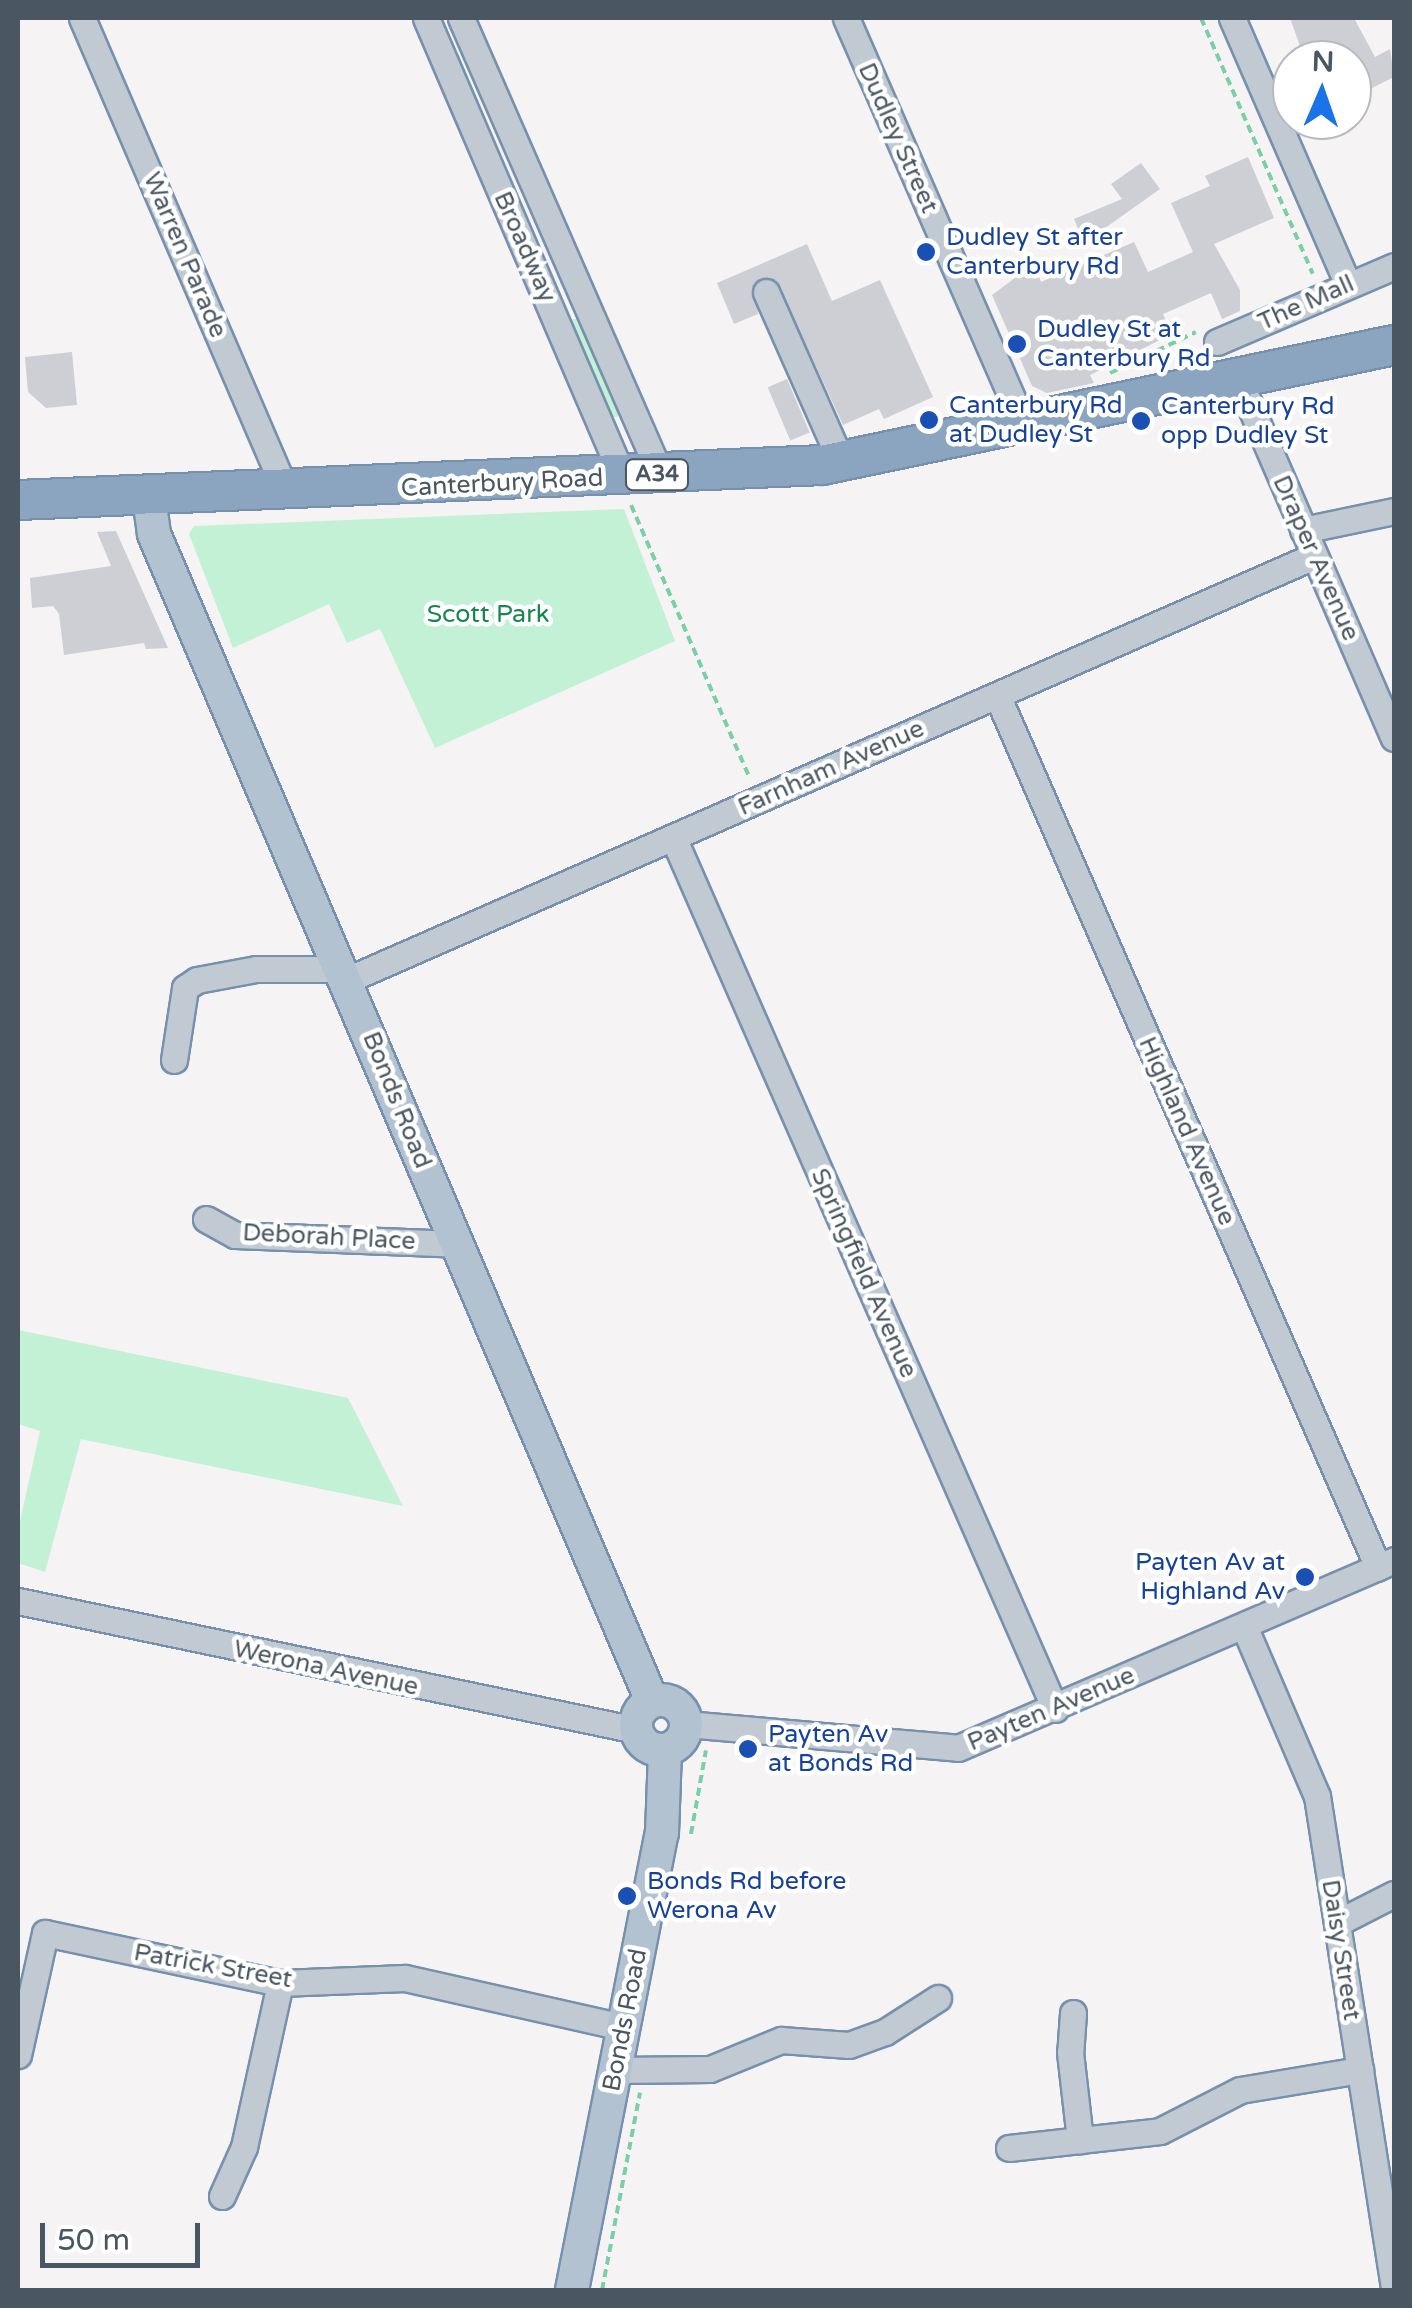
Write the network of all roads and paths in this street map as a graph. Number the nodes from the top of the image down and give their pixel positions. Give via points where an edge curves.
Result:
1 (82, 18) edge
2 (426, 18) edge
3 (846, 18) edge
4 (1201, 18) edge
5 (1232, 18) edge
6 (465, 27) edge
7 (439, 48) junction
8 (532, 179) junction
9 (500, 192) junction
10 (1394, 266) edge
11 (1314, 276) dead end
12 (1347, 283) junction
13 (766, 292) dead end
14 (582, 298) junction
15 (553, 310) junction
16 (1217, 342) dead end
17 (1394, 345) edge
18 (1238, 378) junction
19 (636, 416) junction
20 (1023, 424) junction
21 (604, 431) junction
22 (841, 461) junction
23 (638, 486) junction
24 (286, 492) junction
25 (149, 498) junction
26 (18, 500) edge
27 (1394, 511) edge
28 (1303, 530) junction
29 (1314, 556) junction
30 (996, 696) junction
31 (1394, 738) edge
32 (759, 800) junction
33 (673, 837) junction
34 (345, 975) junction
35 (174, 1060) dead end
36 (206, 1219) dead end
37 (456, 1244) junction
38 (1386, 1564) edge
39 (18, 1601) edge
40 (1244, 1626) junction
41 (652, 1701) junction
42 (1054, 1709) junction
43 (636, 1730) junction
44 (676, 1737) junction
45 (1394, 1894) edge
46 (1337, 1923) junction
47 (280, 1983) junction
48 (938, 1998) dead end
49 (1073, 2013) dead end
50 (623, 2027) junction
51 (18, 2055) edge
52 (615, 2070) junction
53 (1360, 2070) junction
54 (1080, 2140) junction
55 (1009, 2148) dead end
56 (222, 2196) dead end
57 (1394, 2288) edge
58 (572, 2290) edge

1 - 24 street, Warren Parade
2 - 7 street, Broadway
3 - 20 street, Dudley Street
4 - 11 path
5 - 12 street
6 - 7 street
6 - 8 street, Broadway
7 - 9 street, Broadway
8 - 9 street
8 - 14 street, Broadway
9 - 15 street, Broadway
10 - 12 street, The Mall
12 - 16 street, The Mall
13 - 22 street
14 - 15 street
14 - 19 street, Broadway
15 - 21 street, Broadway
17 - 18 highway, Canterbury Road / A34
18 - 20 highway, Canterbury Road / A34
18 - 28 street, Draper Avenue
19 - 21 street
19 - 23 street, Broadway
20 - 22 highway, Canterbury Road / A34
21 - 23 street, Broadway
22 - 23 highway, Canterbury Road / A34
23 - 24 highway, Canterbury Road / A34
23 - 32 path
24 - 25 highway, Canterbury Road / A34
25 - 26 highway, Canterbury Road / A34
25 - 34 main road, Bonds Road via 154,534
27 - 28 street
28 - 29 street, Draper Avenue
29 - 30 street, Farnham Avenue
29 - 31 street, Draper Avenue
30 - 32 street, Farnham Avenue
30 - 38 street, Highland Avenue
32 - 33 street, Farnham Avenue
33 - 34 street, Farnham Avenue
33 - 42 street, Springfield Avenue
34 - 35 street via 256,969 197,980 185,988
34 - 37 main road, Bonds Road
36 - 37 street, Deborah Place via 236,1235
37 - 41 main road, Bonds Road
38 - 40 street, Payten Avenue
39 - 43 street, Werona Avenue
40 - 42 street, Payten Avenue
40 - 46 street, Daisy Street via 1318,1796
41 - 43 main road via 637,1716
41 - 44 main road via 674,1704
42 - 44 street, Payten Avenue via 973,1744 938,1750
43 - 44 main road via 644,1744
44 - 50 main road, Bonds Road
45 - 46 street
46 - 53 street, Daisy Street
47 - 50 street, Patrick Street via 405,1978
47 - 51 street, Patrick Street via 45,1933
47 - 56 street via 244,2148
48 - 52 street via 849,2045 781,2040 710,2069
49 - 54 street via 1070,2052
50 - 52 main road, Bonds Road
52 - 58 main road, Bonds Road
53 - 54 street via 1240,2090 1160,2130
53 - 57 street, Daisy Street
54 - 55 street

